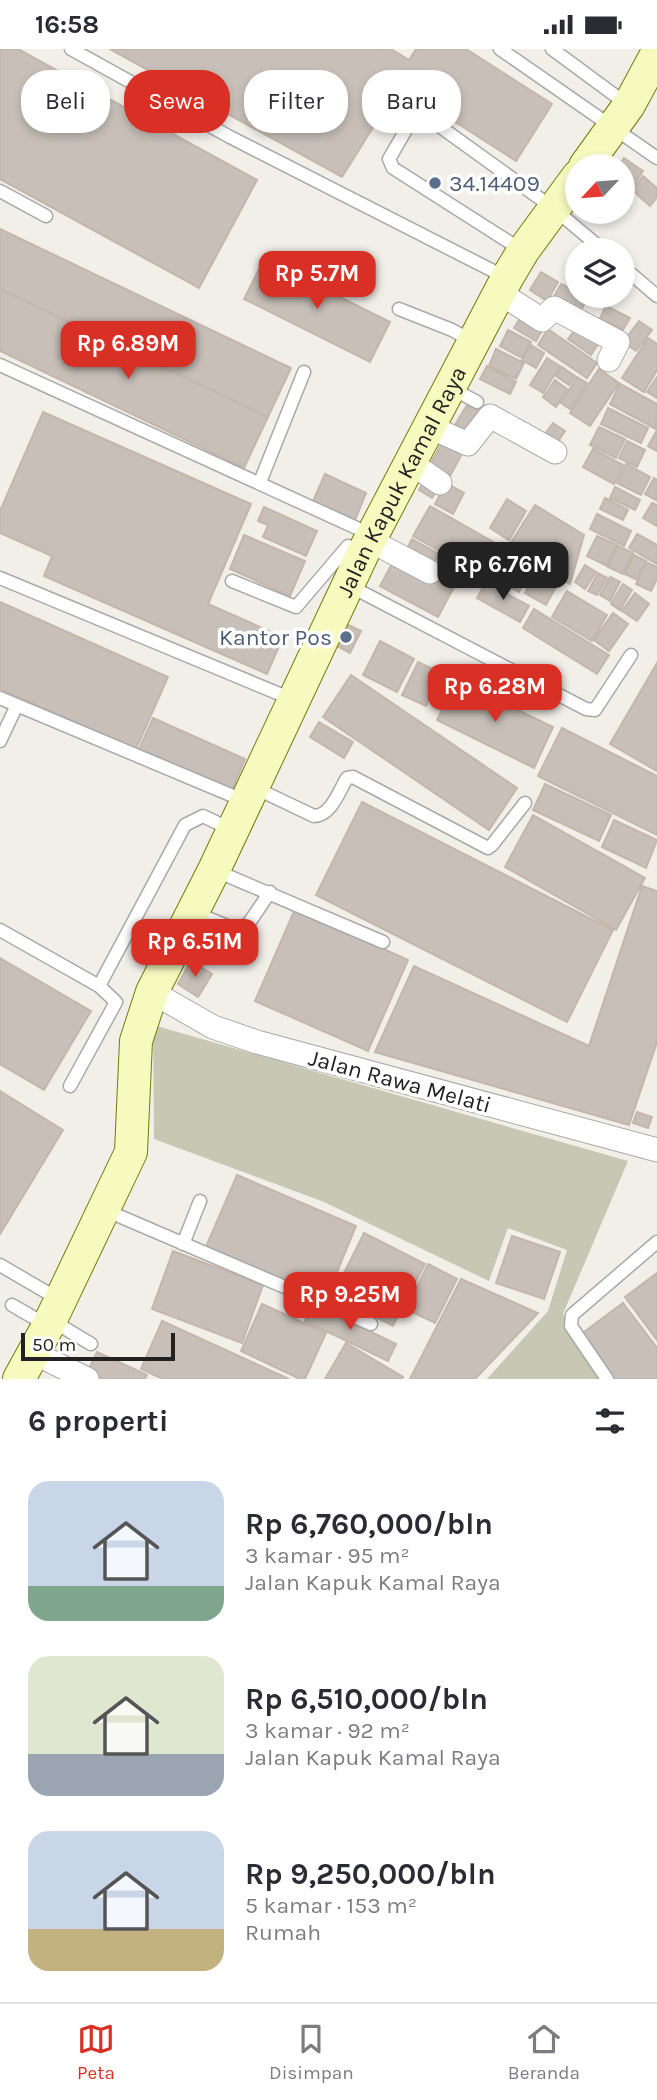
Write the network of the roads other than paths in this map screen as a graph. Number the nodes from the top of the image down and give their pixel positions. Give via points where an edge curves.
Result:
1 (71, 49) edge
2 (500, 49) edge
3 (552, 49) edge
4 (657, 53) edge
5 (622, 116) junction
6 (594, 154) edge
7 (657, 158) edge
8 (0, 191) edge
9 (46, 216) dead end
10 (565, 218) edge
11 (565, 222) edge
12 (573, 224) edge
13 (589, 238) edge
14 (523, 251) junction
15 (635, 277) edge
16 (503, 286) junction
17 (657, 296) edge
18 (399, 309) dead end
19 (474, 342) junction
20 (609, 360) dead end
21 (0, 365) edge
22 (303, 372) dead end
23 (430, 427) junction
24 (555, 452) dead end
25 (411, 463) junction
26 (260, 482) junction
27 (440, 483) dead end
28 (369, 543) junction
29 (430, 572) dead end
30 (0, 578) edge
31 (232, 581) dead end
32 (348, 585) junction
33 (631, 655) dead end
34 (0, 698) edge
35 (294, 701) junction
36 (17, 705) junction
37 (0, 741) edge
38 (249, 794) junction
39 (525, 803) dead end
40 (232, 830) junction
41 (214, 870) junction
42 (270, 892) junction
43 (192, 912) junction
44 (0, 930) edge
45 (383, 942) dead end
46 (99, 986) junction
47 (152, 992) junction
48 (71, 1086) dead end
49 (657, 1150) edge
50 (200, 1201) dead end
51 (105, 1210) junction
52 (657, 1242) edge
53 (183, 1244) junction
54 (0, 1265) edge
55 (12, 1305) dead end
56 (371, 1324) dead end
57 (42, 1336) edge
58 (91, 1344) dead end
59 (87, 1379) edge
60 (607, 1379) edge

1 - 16 lane
2 - 5 lane
3 - 5 lane
4 - 5 main road
5 - 6 main road
5 - 7 lane
8 - 9 lane
10 - 14 lane via 424,115 414,116 389,159 393,168
11 - 14 main road, Jalan Kapuk Kamal Raya
12 - 13 lane
14 - 16 main road, Jalan Kapuk Kamal Raya
15 - 17 lane
16 - 19 main road, Jalan Kapuk Kamal Raya
16 - 20 street via 542,320 554,308 618,342
18 - 19 lane
19 - 23 main road, Jalan Kapuk Kamal Raya via 463,395
21 - 26 lane
22 - 26 lane
23 - 24 street via 468,444 490,416
23 - 25 main road, Jalan Kapuk Kamal Raya
25 - 27 street
25 - 28 main road, Jalan Kapuk Kamal Raya
26 - 28 lane
28 - 29 street
28 - 31 lane via 348,546 296,607
28 - 32 main road, Jalan Kapuk Kamal Raya
30 - 35 lane
32 - 33 lane via 586,709 595,710
32 - 35 main road, Jalan Kapuk Kamal Raya
34 - 36 lane
35 - 38 main road, Jalan Kapuk Kamal Raya
36 - 37 lane
36 - 38 lane
38 - 39 lane via 320,816 327,813 347,778 353,777 488,848
38 - 40 main road, Jalan Kapuk Kamal Raya
40 - 41 main road, Jalan Kapuk Kamal Raya
40 - 46 lane via 203,816 185,825
41 - 42 lane
41 - 43 main road, Jalan Kapuk Kamal Raya
42 - 43 lane via 249,923 237,930
42 - 45 lane
43 - 47 main road, Jalan Kapuk Kamal Raya
44 - 46 lane
46 - 48 lane via 116,1002
47 - 49 street, Jalan Rawa Melati via 213,1027 257,1042
47 - 51 main road, Jalan Kapuk Kamal Raya via 136,1041 131,1152
50 - 53 lane
51 - 53 lane
51 - 57 main road, Jalan Kapuk Kamal Raya
52 - 60 lane via 572,1315 571,1326
53 - 56 lane
54 - 57 lane
55 - 57 lane
57 - 58 lane
57 - 59 street

